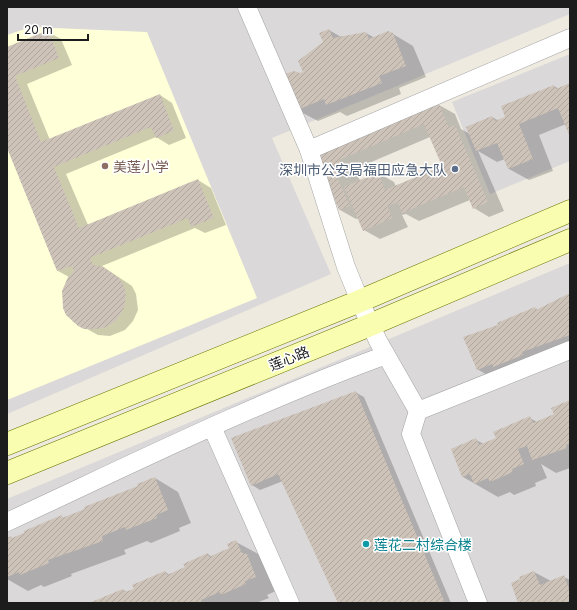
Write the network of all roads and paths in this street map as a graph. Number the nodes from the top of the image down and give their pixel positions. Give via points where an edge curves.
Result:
1 (247, 7) edge
2 (570, 38) edge
3 (309, 150) junction
4 (570, 211) edge
5 (570, 240) edge
6 (360, 301) junction
7 (370, 325) junction
8 (570, 350) edge
9 (386, 355) junction
10 (418, 411) junction
11 (212, 427) junction
12 (7, 444) edge
13 (7, 473) edge
14 (7, 522) edge
15 (290, 603) edge
16 (478, 603) edge

1 - 3 street
2 - 3 street
3 - 6 street via 346,267
4 - 6 main road, 莲心路
5 - 7 main road, 莲心路
6 - 7 street
6 - 12 main road, 莲心路
7 - 9 street
7 - 13 main road, 莲心路
8 - 10 street
9 - 10 street
9 - 11 street
10 - 16 street via 411,434
11 - 14 street
11 - 15 street

